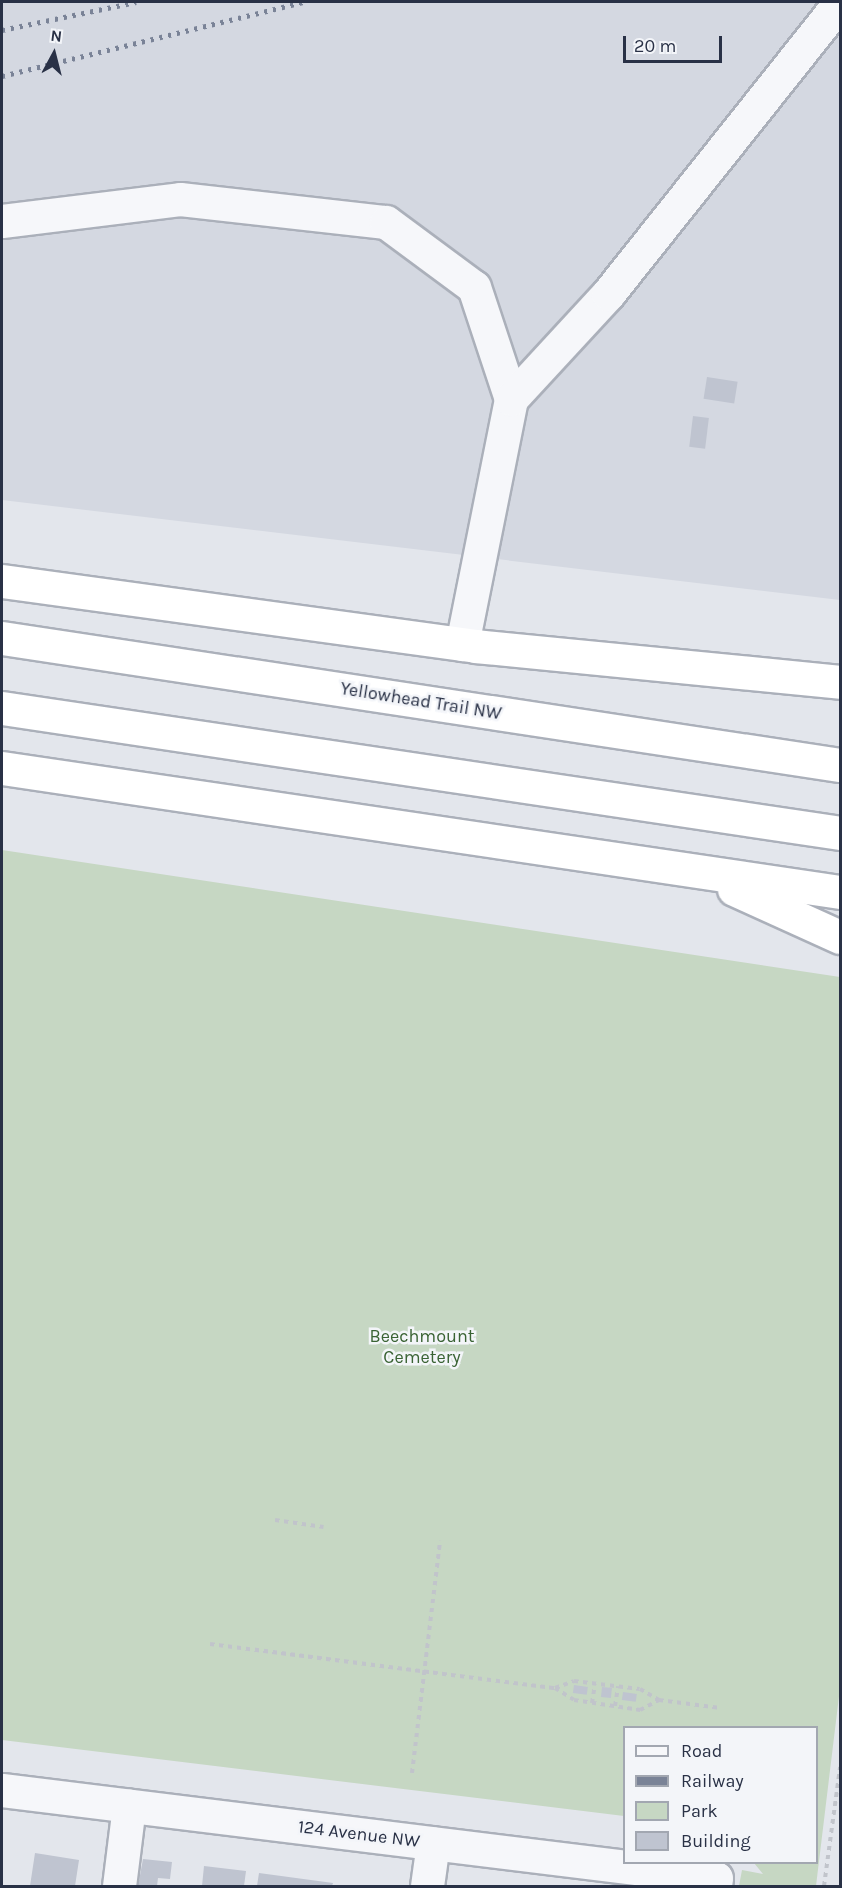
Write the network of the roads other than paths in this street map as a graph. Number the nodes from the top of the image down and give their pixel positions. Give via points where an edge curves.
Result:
1 (840, 2) edge
2 (2, 221) edge
3 (511, 399) junction
4 (2, 581) edge
5 (2, 638) edge
6 (462, 644) junction
7 (834, 680) edge
8 (2, 708) edge
9 (840, 765) edge
10 (2, 768) edge
11 (840, 833) edge
12 (700, 873) junction
13 (840, 892) edge
14 (840, 937) edge
15 (2, 1790) edge
16 (129, 1806) junction
17 (433, 1843) junction
18 (715, 1882) edge
19 (119, 1887) edge
20 (427, 1887) edge

1 - 3 street via 608,294
2 - 3 street via 180,199 386,222 474,287
3 - 6 street
4 - 6 highway
5 - 9 highway, Yellowhead Trail NW
6 - 7 highway
8 - 11 highway
10 - 12 highway
12 - 13 highway
12 - 14 highway
15 - 16 street, 124 Avenue NW
16 - 17 street, 124 Avenue NW
16 - 19 street
17 - 18 street, 124 Avenue NW
17 - 20 street

